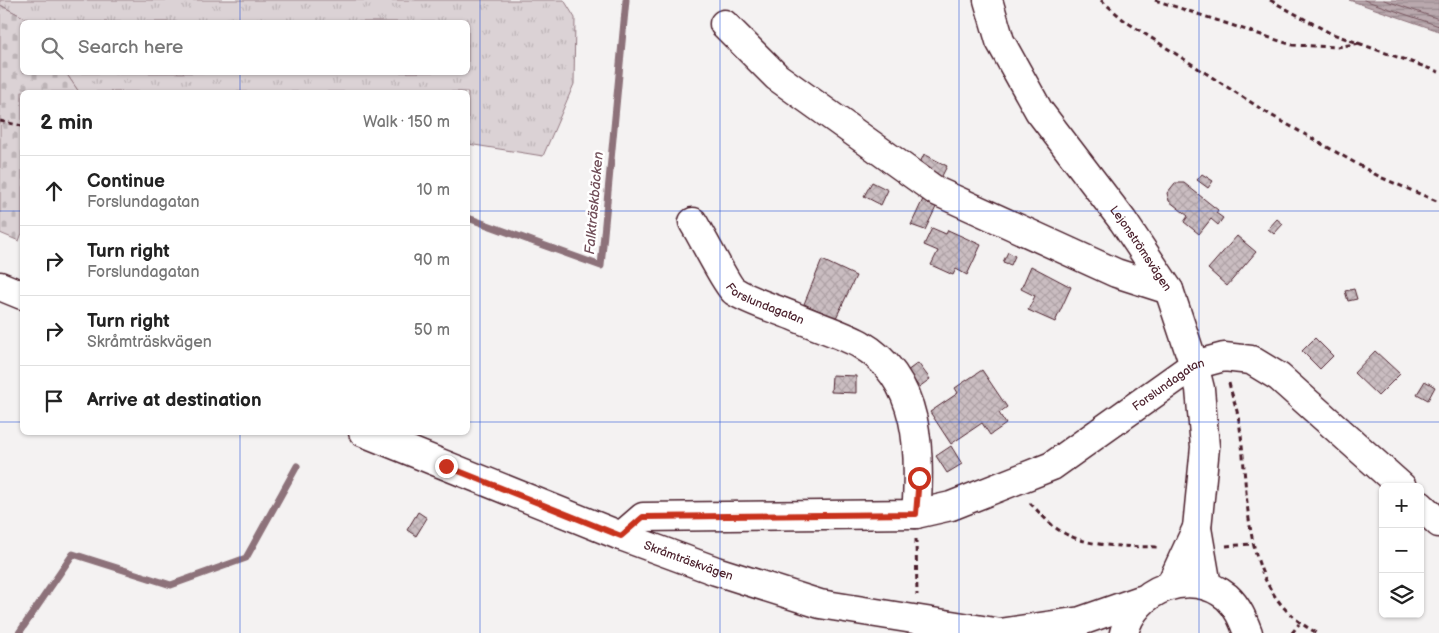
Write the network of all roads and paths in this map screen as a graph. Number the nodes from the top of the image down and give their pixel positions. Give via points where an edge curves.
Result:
1 (988, 0) edge
2 (1101, 0) edge
3 (1155, 0) edge
4 (1270, 0) edge
5 (724, 24) dead end
6 (1360, 43) junction
7 (1439, 72) edge
8 (0, 121) edge
9 (20, 126) edge
10 (1439, 202) edge
11 (693, 222) dead end
12 (0, 286) edge
13 (1169, 290) junction
14 (20, 294) edge
15 (1194, 365) junction
16 (370, 435) edge
17 (1010, 483) junction
18 (1398, 483) edge
19 (1424, 509) edge
20 (916, 514) junction
21 (1439, 523) edge
22 (621, 536) junction
23 (1195, 541) junction
24 (1252, 544) dead end
25 (1171, 584) junction
26 (1207, 586) junction
27 (1142, 600) junction
28 (917, 619) junction
29 (1299, 624) dead end
30 (1000, 633) edge
31 (1124, 633) edge
32 (1248, 633) edge
33 (1292, 633) edge

1 - 13 street, Lejonströmsvägen via 1000,41 1039,111 1123,221
2 - 10 path via 1125,21 1269,114 1380,177
3 - 6 path via 1292,44 1337,47
4 - 6 path via 1330,33
5 - 13 street via 777,77 936,191 1116,273
6 - 7 path
8 - 9 path
11 - 20 street, Forslundagatan via 732,290 860,344 880,359 897,380 910,405 917,440 919,478
12 - 14 street
13 - 15 street, Lejonströmsvägen
15 - 17 street, Forslundagatan via 1052,466
15 - 18 street, Forslundagatan via 1224,356 1252,360 1279,377
15 - 23 street, Lejonströmsvägen via 1200,389 1204,447
16 - 22 street, Skråmträskvägen
17 - 20 street, Forslundagatan via 951,506
17 - 23 path via 1052,526 1078,539 1109,545
19 - 21 street
20 - 22 street, Forslundagatan via 643,517
20 - 28 path
22 - 28 street, Skråmträskvägen via 820,604
23 - 24 path
23 - 25 street, Lejonströmsvägen
23 - 26 street, Lejonströmsvägen
25 - 26 street via 1189,582
25 - 27 street, Skråmträskvägen
26 - 32 street via 1227,597 1241,614
27 - 30 street, Skråmträskvägen via 1081,621
27 - 31 street via 1127,621
28 - 30 street, Skråmträskvägen
29 - 33 path

